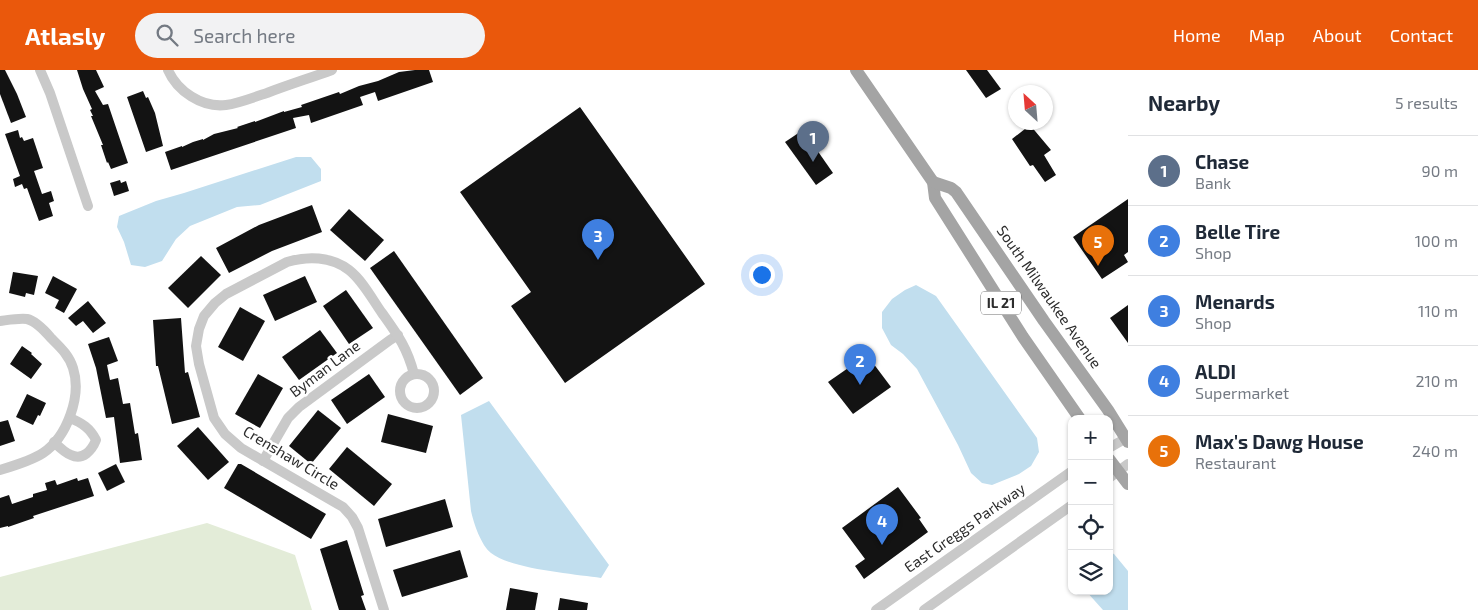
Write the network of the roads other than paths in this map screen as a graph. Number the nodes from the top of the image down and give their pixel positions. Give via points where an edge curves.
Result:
1 (40, 70) edge
2 (168, 70) edge
3 (332, 70) edge
4 (856, 70) edge
5 (933, 182) junction
6 (88, 206) dead end
7 (0, 321) edge
8 (398, 336) junction
9 (414, 374) dead end
10 (1077, 415) edge
11 (70, 418) junction
12 (1127, 439) edge
13 (54, 442) junction
14 (1113, 446) edge
15 (1110, 460) edge
16 (263, 461) junction
17 (0, 470) edge
18 (1118, 471) edge
19 (1068, 474) edge
20 (1128, 484) edge
21 (1068, 508) edge
22 (384, 610) edge
23 (876, 610) edge
24 (924, 610) edge

1 - 6 street
2 - 3 street via 184,92 200,100 226,105
4 - 5 main road, IL 21
5 - 10 main road, IL 21 via 935,198 1023,337
5 - 12 main road, South Milwaukee Avenue / IL 21 via 956,192
7 - 11 street via 28,319 65,352 73,369 76,388
8 - 9 street, Crenshaw Circle via 406,348
8 - 16 street, Byman Lane via 299,407 288,418
8 - 16 street, Crenshaw Circle via 349,270 311,257 287,262 215,302 202,321 196,346 210,407 225,434
11 - 13 street
11 - 13 street via 91,431 96,440 92,450 81,456 72,456
12 - 14 street
13 - 17 street via 42,454
15 - 18 main road
16 - 22 street, Crenshaw Circle via 344,507 358,528
18 - 20 main road
19 - 23 street, East Greggs Parkway
21 - 24 street

